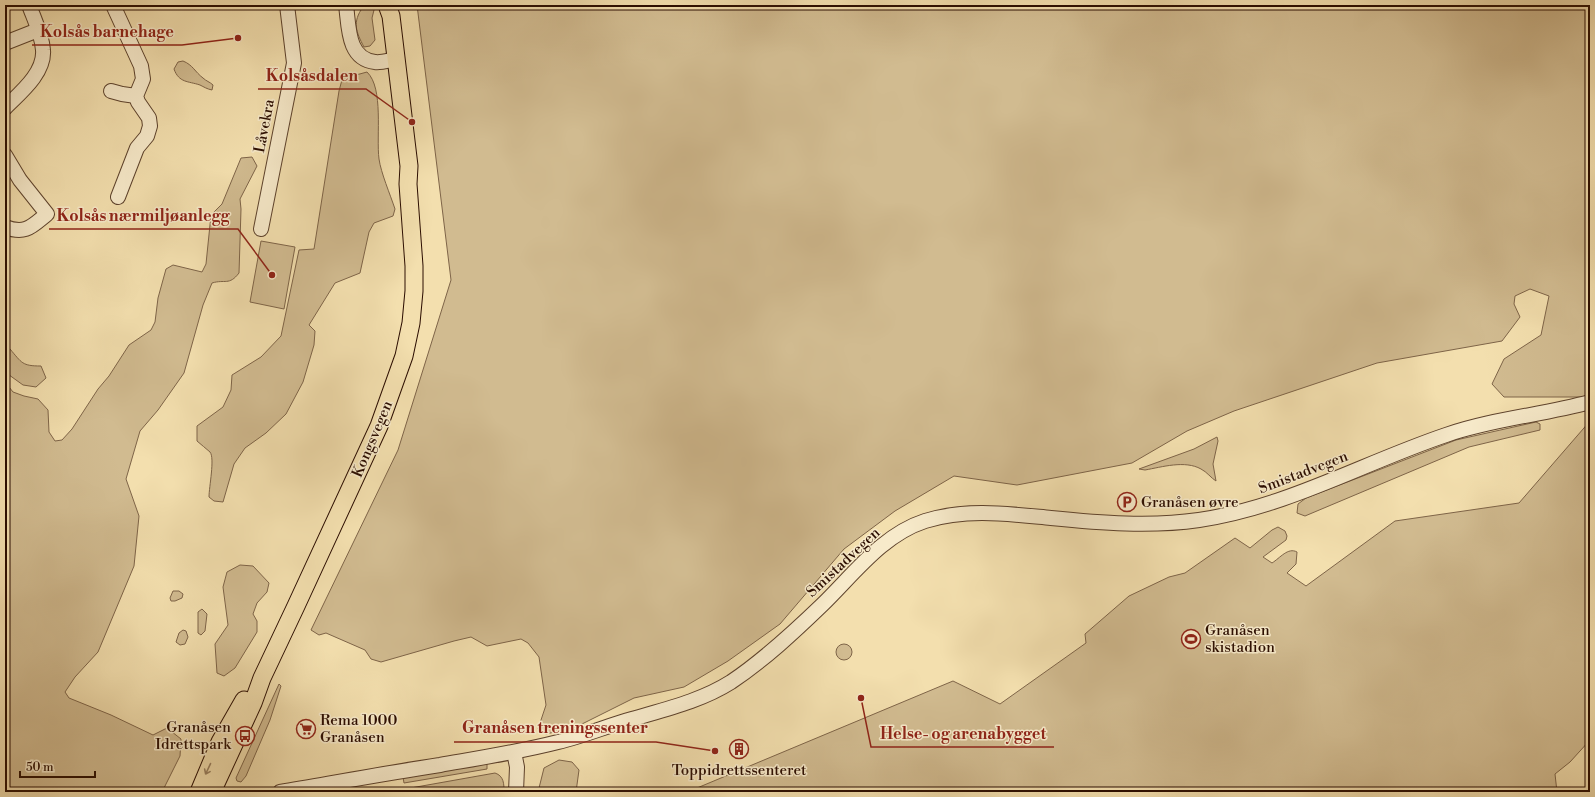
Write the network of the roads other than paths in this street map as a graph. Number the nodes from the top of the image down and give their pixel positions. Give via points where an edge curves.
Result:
1 (28, 5) edge
2 (113, 5) edge
3 (287, 5) edge
4 (346, 5) edge
5 (386, 5) edge
6 (38, 30) junction
7 (5, 43) edge
8 (391, 60) junction
9 (111, 91) dead end
10 (136, 96) junction
11 (5, 108) edge
12 (5, 155) edge
13 (118, 197) dead end
14 (5, 227) edge
15 (261, 229) dead end
16 (1590, 402) edge
17 (262, 678) junction
18 (514, 752) junction
19 (199, 792) edge
20 (212, 792) edge
21 (280, 792) edge
22 (516, 792) edge

1 - 6 street
2 - 10 street via 141,66 143,79
3 - 15 street, Låvekra via 294,63
4 - 8 street via 354,50 368,61
5 - 8 main road, Kongsvegen via 391,16
6 - 7 street
6 - 11 street via 43,51 39,68 25,88
8 - 17 main road, Kongsvegen via 409,166 414,266 411,322 404,356 379,426
9 - 10 street
10 - 13 street via 149,118 150,126 147,136 137,148
12 - 14 street via 20,180 47,214 30,228 22,231
16 - 18 street, Smistadvegen via 1464,429 1407,449 1294,496 1253,509 1201,520 1157,524 966,513 923,522 900,532 883,544 788,636 731,682 690,702 561,741
17 -> 19 main road, Kongsvegen via 245,698 232,721
17 - 20 main road, Kongsvegen
18 - 21 street, Smistadvegen
18 - 22 street via 517,767

